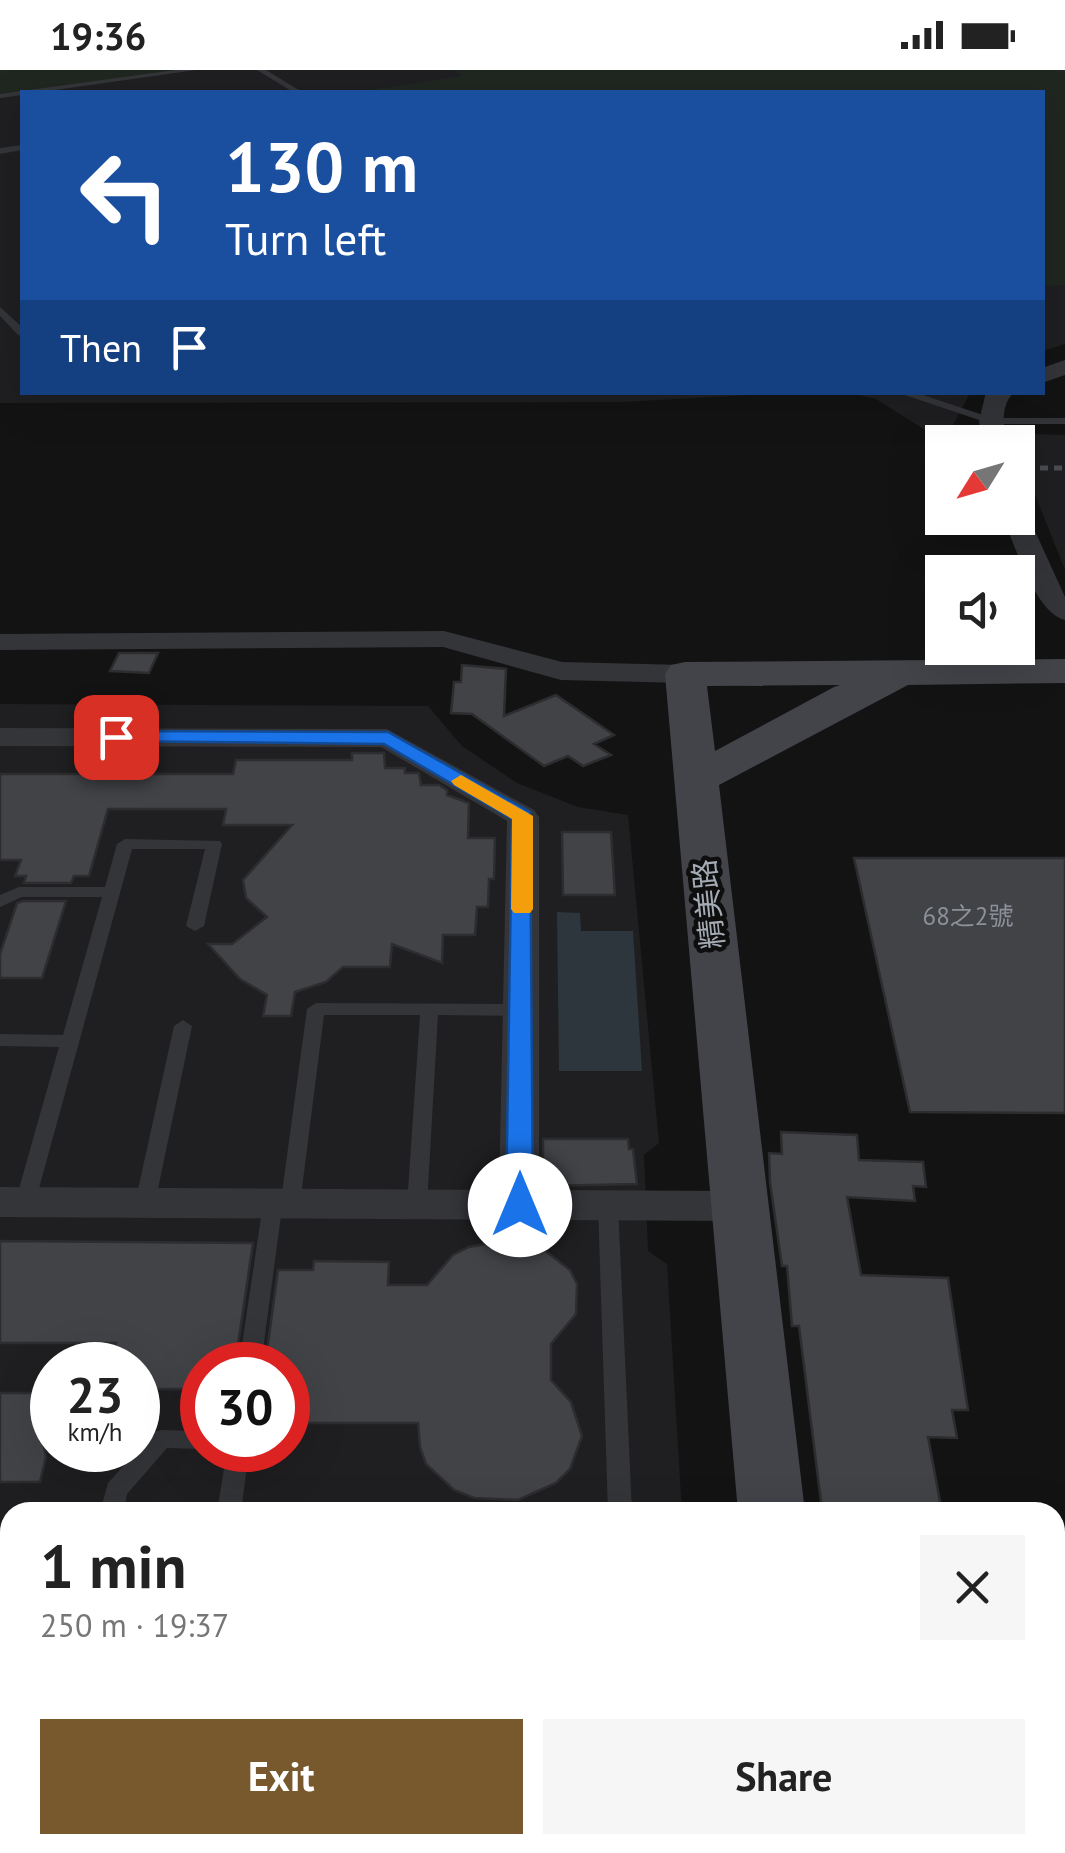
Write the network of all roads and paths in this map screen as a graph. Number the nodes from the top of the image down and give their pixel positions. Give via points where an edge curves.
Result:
1 (192, 70) edge
2 (261, 70) edge
3 (47, 90) edge
4 (295, 90) edge
5 (901, 395) edge
6 (996, 395) edge
7 (1065, 421) edge
8 (976, 425) edge
9 (994, 425) edge
10 (1035, 426) edge
11 (1024, 535) edge
12 (1065, 612) edge
13 (0, 642) edge
14 (916, 671) junction
15 (1065, 672) edge
16 (684, 674) junction
17 (0, 737) edge
18 (696, 779) junction
19 (112, 892) junction
20 (0, 902) edge
21 (195, 926) dead end
22 (429, 1009) junction
23 (521, 1010) junction
24 (183, 1026) dead end
25 (0, 1040) edge
26 (70, 1040) junction
27 (12, 1202) edge
28 (145, 1203) junction
29 (282, 1204) junction
30 (417, 1204) junction
31 (520, 1205) junction
32 (608, 1206) junction
33 (740, 1206) junction
34 (255, 1342) edge
35 (180, 1439) edge
36 (234, 1472) edge
37 (114, 1502) edge
38 (230, 1502) edge
39 (620, 1502) edge
40 (771, 1502) edge

1 - 3 lane
2 - 4 lane
5 - 8 lane
6 - 9 street
7 - 10 lane
11 - 12 street
13 - 16 street via 444,639 561,671
14 - 15 main road
14 - 16 main road
14 - 18 main road via 850,696
16 - 18 main road, 精美路
17 - 23 street via 388,738 522,816
18 - 33 main road, 精美路
19 - 20 lane via 19,892
19 - 21 lane via 125,844 214,844
19 - 26 lane
22 - 23 lane
22 - 29 lane via 316,1009
22 - 30 lane
23 - 31 street
24 - 28 lane
25 - 26 lane
26 - 27 lane
27 - 28 street
28 - 29 street
29 - 30 street
29 - 34 lane
30 - 31 street
31 - 32 street
32 - 33 street
32 - 39 lane
33 - 40 main road, 精美路
35 - 37 lane via 162,1439 116,1490
36 - 38 lane

